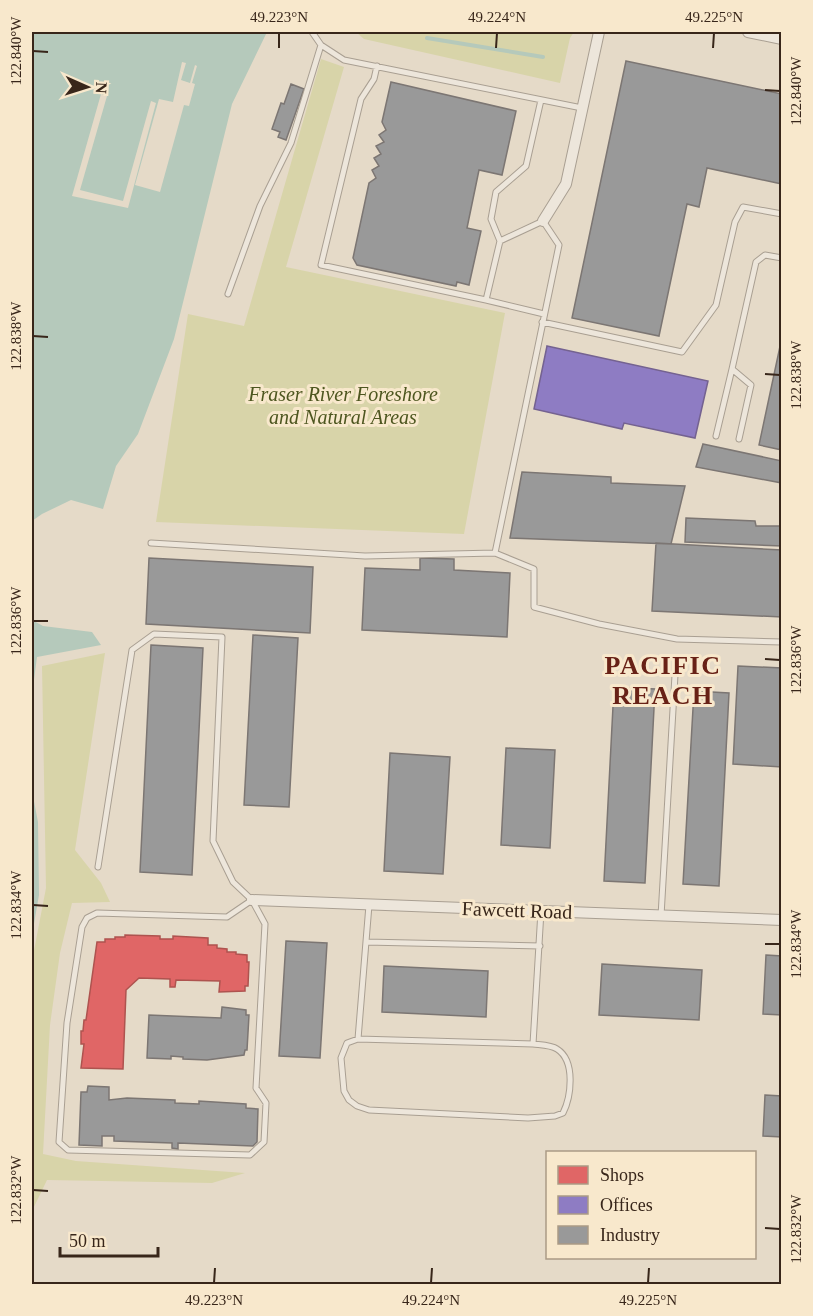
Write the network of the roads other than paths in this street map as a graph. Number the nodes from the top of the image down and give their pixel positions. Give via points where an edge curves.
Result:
1 (312, 32) edge
2 (599, 32) edge
3 (748, 32) edge
4 (782, 39) edge
5 (321, 45) junction
6 (377, 66) junction
7 (541, 100) junction
8 (582, 108) junction
9 (782, 214) edge
10 (543, 221) junction
11 (500, 241) junction
12 (782, 258) edge
13 (228, 294) dead end
14 (486, 300) junction
15 (544, 314) junction
16 (542, 322) junction
17 (732, 369) junction
18 (716, 436) dead end
19 (739, 439) dead end
20 (151, 543) dead end
21 (495, 553) junction
22 (782, 642) edge
23 (675, 675) dead end
24 (98, 867) dead end
25 (252, 900) junction
26 (369, 905) junction
27 (541, 911) junction
28 (661, 916) junction
29 (782, 920) edge
30 (366, 942) junction
31 (540, 946) junction
32 (358, 1039) junction
33 (533, 1044) junction

1 - 5 lane
2 - 8 street
3 - 4 street
5 - 6 lane via 344,60
5 - 13 lane via 291,143 260,206
6 - 7 lane
6 - 14 lane via 361,99 321,265
7 - 8 lane
7 - 11 lane via 526,166 496,192 491,219
8 - 10 street via 566,184
9 - 16 lane via 743,207 735,222 716,305 682,352
10 - 11 lane
10 - 15 lane via 558,245
11 - 14 lane
12 - 17 lane via 765,255 756,262
14 - 15 lane
15 - 16 lane
16 - 21 lane
17 - 18 lane
17 - 19 lane via 751,385
20 - 21 lane via 365,556
21 - 22 lane via 534,569 534,607 677,639
23 - 28 lane
24 - 25 lane via 132,650 154,634 222,637 213,841 233,882
25 - 25 lane via 226,917 97,913 87,918 81,927 67,1023 59,1142 68,1150 250,1155 264,1142 266,1102 256,1088 265,924
25 - 26 street, Fawcett Road
26 - 27 street, Fawcett Road
26 - 30 lane
27 - 28 street, Fawcett Road
27 - 31 lane
28 - 29 street, Fawcett Road
30 - 31 lane
30 - 32 lane
31 - 33 lane
32 - 33 lane
32 - 33 lane via 347,1043 341,1058 345,1091 357,1106 381,1111 555,1116 562,1113 568,1102 569,1068 555,1047

